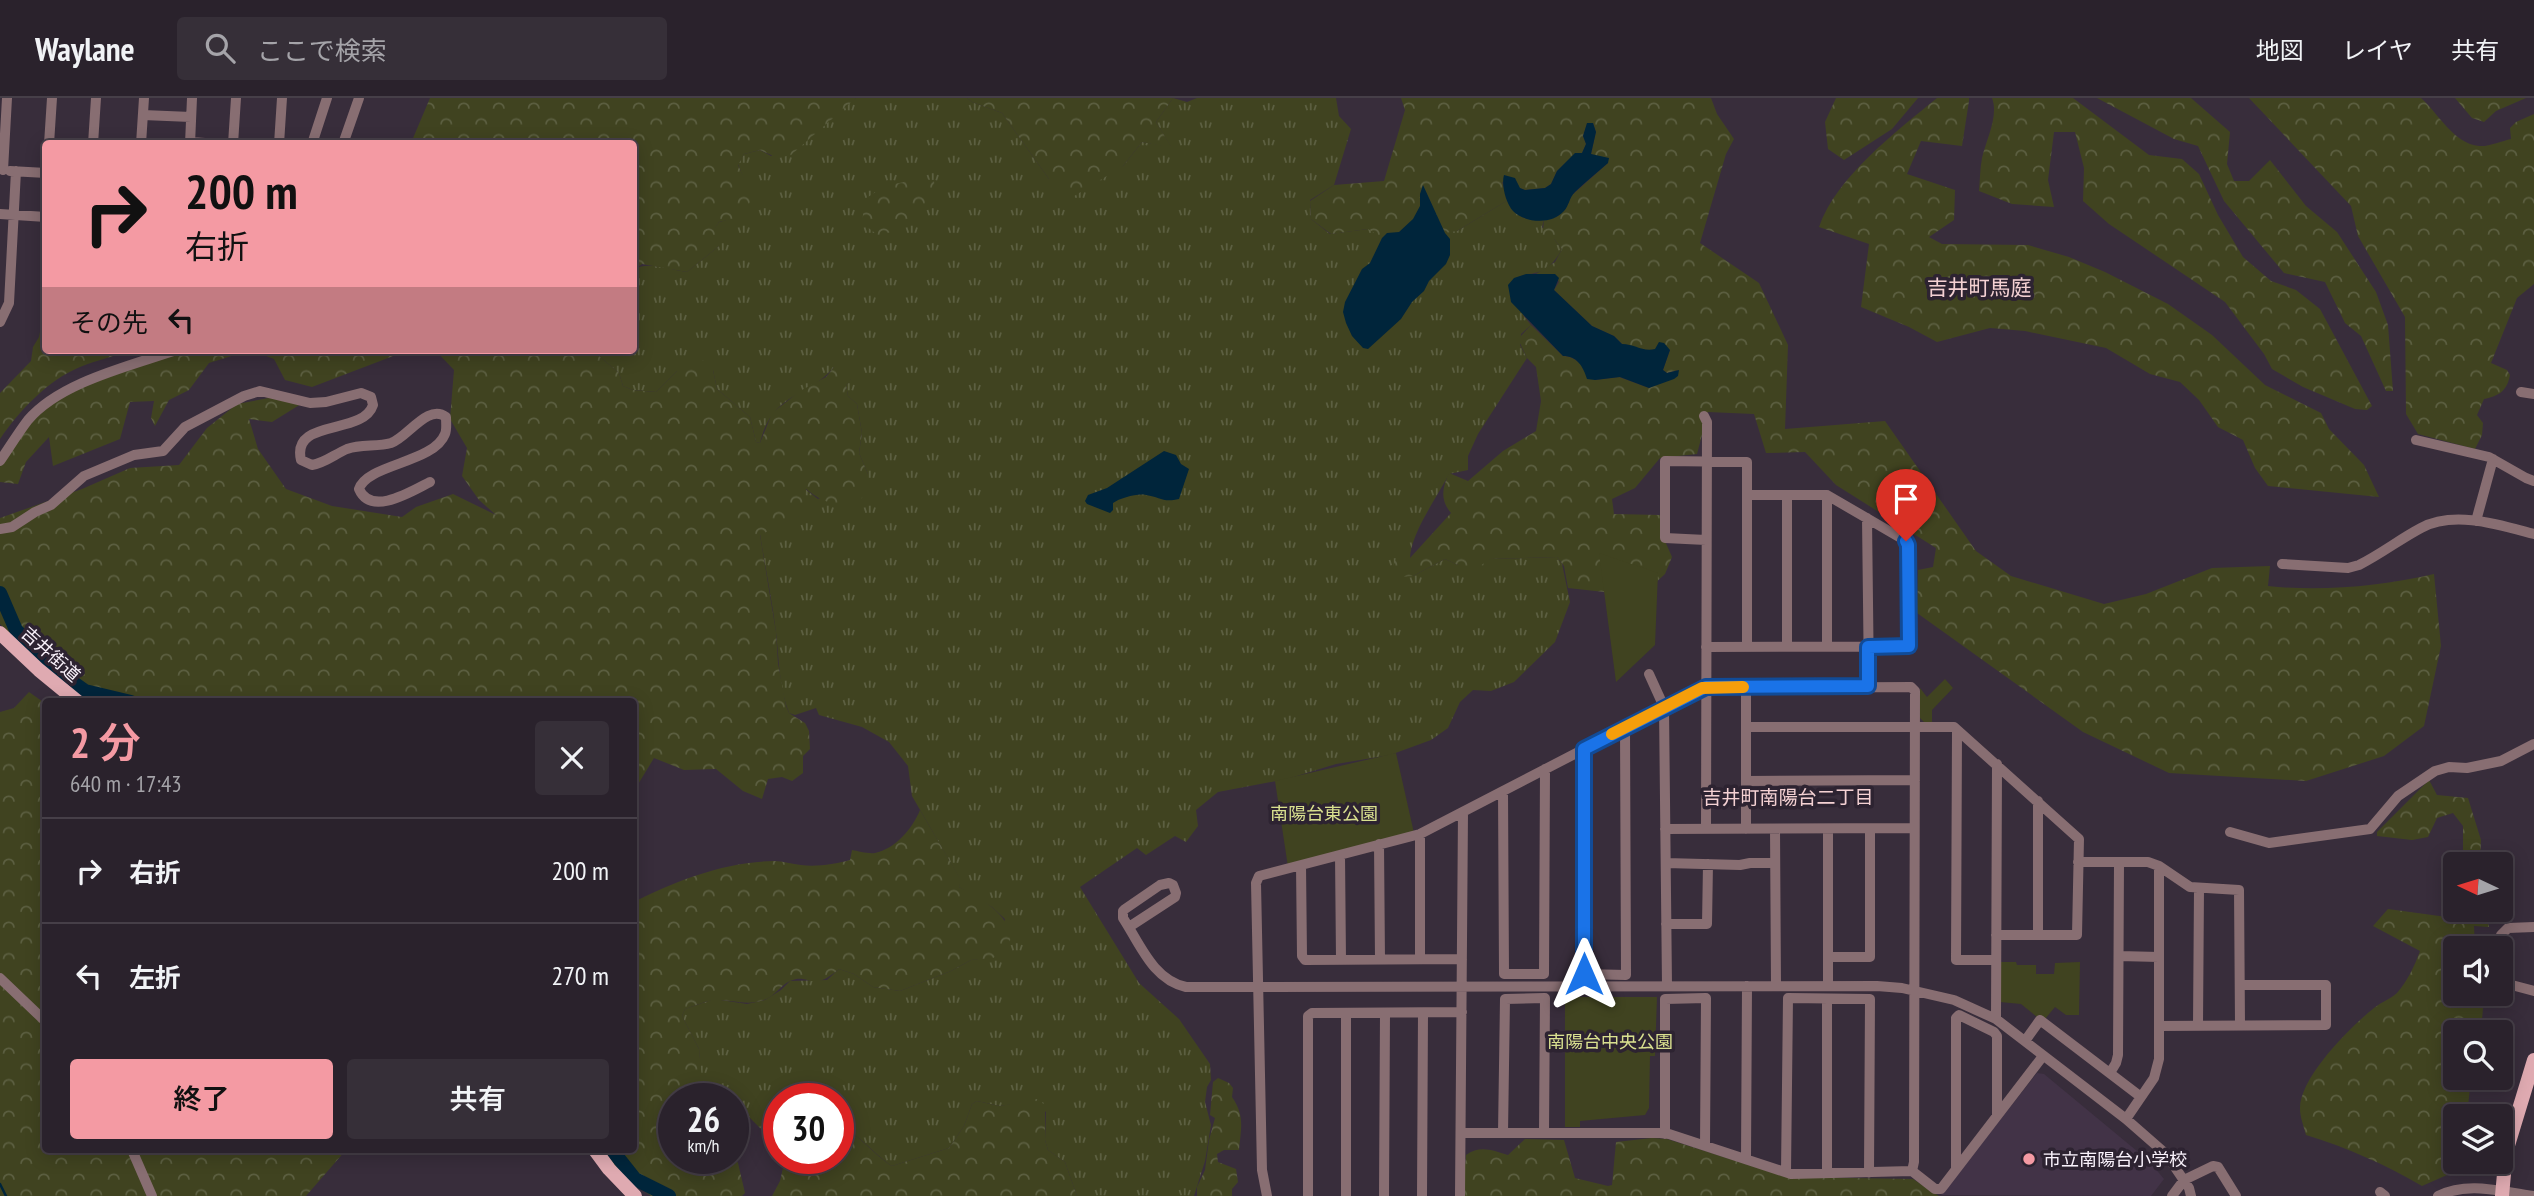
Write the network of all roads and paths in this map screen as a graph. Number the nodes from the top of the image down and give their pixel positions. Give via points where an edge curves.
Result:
1 (7, 98) edge
2 (52, 98) edge
3 (96, 98) edge
4 (144, 98) edge
5 (192, 98) edge
6 (236, 98) edge
7 (282, 98) edge
8 (327, 98) edge
9 (359, 98) edge
10 (143, 115) junction
11 (191, 117) junction
12 (49, 140) edge
13 (93, 140) edge
14 (141, 140) edge
15 (190, 140) edge
16 (233, 140) edge
17 (279, 140) edge
18 (313, 140) edge
19 (344, 140) edge
20 (1, 170) edge
21 (16, 171) junction
22 (42, 173) edge
23 (0, 214) edge
24 (13, 215) junction
25 (42, 217) edge
26 (0, 322) edge
27 (165, 354) edge
28 (2521, 391) dead end
29 (2534, 394) edge
30 (1704, 416) dead end
31 (2416, 440) dead end
32 (2493, 459) junction
33 (0, 461) edge
34 (1706, 461) junction
35 (2534, 481) edge
36 (430, 482) dead end
37 (1747, 495) junction
38 (1787, 495) junction
39 (1827, 495) junction
40 (1867, 518) junction
41 (2476, 521) junction
42 (0, 529) edge
43 (2534, 534) edge
44 (1706, 540) junction
45 (2282, 564) dead end
46 (0, 633) edge
47 (0, 644) edge
48 (1747, 646) junction
49 (1787, 646) junction
50 (1827, 646) junction
51 (1706, 647) junction
52 (1868, 647) junction
53 (1649, 674) dead end
54 (1868, 686) junction
55 (1706, 687) junction
56 (1746, 687) junction
57 (58, 698) edge
58 (73, 698) edge
59 (1664, 708) junction
60 (1915, 726) junction
61 (1746, 727) junction
62 (1625, 728) junction
63 (1957, 730) junction
64 (2534, 744) edge
65 (1584, 749) junction
66 (1997, 764) junction
67 (1545, 769) junction
68 (1914, 780) junction
69 (1746, 781) junction
70 (1503, 791) junction
71 (2038, 800) junction
72 (1463, 812) junction
73 (1914, 828) junction
74 (1665, 829) junction
75 (1706, 829) junction
76 (1746, 829) junction
77 (1776, 829) junction
78 (1828, 829) junction
79 (1870, 829) junction
80 (2230, 832) dead end
81 (1420, 834) junction
82 (1380, 844) junction
83 (1340, 855) junction
84 (2078, 862) junction
85 (1666, 863) junction
86 (1775, 863) junction
87 (2119, 863) junction
88 (1708, 864) junction
89 (1301, 865) junction
90 (2159, 866) junction
91 (2199, 889) junction
92 (1666, 924) junction
93 (1129, 927) junction
94 (2534, 927) edge
95 (1996, 935) junction
96 (2038, 935) junction
97 (2119, 956) junction
98 (1828, 957) junction
99 (2159, 957) junction
100 (1420, 959) junction
101 (1462, 959) junction
102 (1341, 960) junction
103 (1380, 960) junction
104 (1996, 960) junction
105 (0, 978) edge
106 (2241, 985) junction
107 (1258, 986) junction
108 (1667, 986) junction
109 (1747, 986) junction
110 (1776, 986) junction
111 (1828, 986) junction
112 (1462, 987) junction
113 (1916, 990) junction
114 (2534, 991) edge
115 (1827, 999) junction
116 (1346, 1013) junction
117 (1385, 1013) junction
118 (1423, 1013) junction
119 (1462, 1013) junction
120 (42, 1018) edge
121 (1996, 1019) junction
122 (2240, 1024) junction
123 (2199, 1025) junction
124 (2159, 1026) junction
125 (2025, 1041) junction
126 (2043, 1056) junction
127 (2534, 1060) edge
128 (2110, 1073) junction
129 (2532, 1075) edge
130 (2141, 1097) junction
131 (1997, 1116) junction
132 (2126, 1119) junction
133 (1461, 1133) junction
134 (1503, 1133) junction
135 (1544, 1133) junction
136 (1665, 1134) junction
137 (1705, 1146) junction
138 (133, 1153) edge
139 (588, 1153) edge
140 (596, 1153) edge
141 (1746, 1159) junction
142 (1955, 1169) junction
143 (1912, 1171) junction
144 (605, 1172) junction
145 (1786, 1172) junction
146 (1869, 1172) junction
147 (1827, 1173) junction
148 (2184, 1180) junction
149 (2502, 1194) edge
150 (152, 1196) edge
151 (621, 1196) edge
152 (635, 1196) edge
153 (1267, 1196) edge
154 (1308, 1196) edge
155 (1346, 1196) edge
156 (1384, 1196) edge
157 (1422, 1196) edge
158 (1460, 1196) edge
159 (2172, 1196) edge
160 (2191, 1196) edge
161 (2236, 1196) edge
162 (2438, 1196) edge
163 (2534, 1196) edge

1 - 20 street
2 - 12 street
3 - 13 street
4 - 10 street
5 - 11 street
6 - 16 street
7 - 17 street
8 - 18 street
9 - 19 street
10 - 11 street
10 - 14 street
11 - 15 street
20 - 21 street
21 - 22 street
21 - 24 street
23 - 24 street
24 - 25 street
24 - 26 street via 9,303
27 - 33 street via 75,386 52,400 29,419
28 - 29 street
30 - 34 street
31 - 32 street
32 - 35 street
32 - 41 street
34 - 37 street via 1747,462
34 - 44 street
34 - 44 street via 1665,461 1665,538
36 - 42 street via 381,501 364,498 359,489 365,478 402,464 437,443 445,434 446,417 441,413 433,413 390,443 347,449 312,465 301,460 301,444 314,433 366,416 373,405 371,397 361,393 310,403 260,391 185,426 163,451 134,454 84,476 51,505
37 - 38 street
37 - 48 street
38 - 39 street
38 - 49 street
39 - 40 street
39 - 50 street
40 - 52 street
40 - 52 street via 1906,541 1909,646
41 - 43 street
41 - 45 street via 2435,522 2348,568
44 - 51 street
46 - 58 main road, 吉井街道
47 - 57 main road, 吉井街道
48 - 49 street
48 - 51 street
49 - 50 street
50 - 52 street
51 - 55 street
52 - 54 street
53 - 59 street
54 - 56 street
54 - 60 street via 1911,687 1915,691
55 - 56 street
55 - 59 street
55 - 75 street
56 - 61 street
59 - 62 street
59 - 74 street
60 - 61 street
60 - 63 street
60 - 68 street
61 - 69 street
62 - 65 street
62 - 65 street via 1626,975 1584,974
63 - 66 street
63 - 104 street via 1956,960
64 - 80 street via 2501,761 2435,771 2398,796 2370,829 2269,843
65 - 67 street
66 - 71 street
66 - 95 street
67 - 70 street
67 - 70 street via 1544,974 1504,974
68 - 69 street
68 - 73 street
69 - 76 street
70 - 72 street
71 - 84 street via 2077,836
71 - 96 street
72 - 81 street
72 - 101 street
73 - 79 street
73 - 113 street
74 - 75 street
74 - 85 street
75 - 76 street
76 - 77 street
77 - 78 street
77 - 86 street
78 - 79 street
78 - 98 street
79 - 98 street via 1870,957
81 - 82 street
81 - 100 street
82 - 83 street
82 - 103 street
83 - 89 street
83 - 102 street
84 - 87 street
84 - 96 street via 2077,935
85 - 88 street
85 - 92 street
86 - 88 street
86 - 110 street
87 - 90 street
87 - 97 street
88 - 92 street via 1707,924
89 - 102 street via 1302,956 1305,960
89 - 107 street via 1259,876 1256,883
90 - 91 street
90 - 99 street
91 - 106 street via 2239,890
91 - 123 street
92 - 108 street
93 - 93 street via 1123,918 1125,909 1160,885 1173,885 1175,897
93 - 107 street via 1159,974 1176,985
94 - 114 street via 2508,928 2501,935 2504,983
95 - 96 street
95 - 104 street
97 - 99 street
97 - 128 street via 2118,1055
98 - 111 street
99 - 124 street
100 - 101 street
100 - 103 street
101 - 112 street
102 - 103 street
104 - 121 street
105 - 120 street
106 - 122 street
106 - 122 street via 2326,985 2326,1025
107 - 112 street
107 - 153 street via 1262,1170
108 - 109 street
108 - 112 street
109 - 110 street
109 - 141 street
110 - 111 street
111 - 113 street
112 - 119 street
113 - 121 street via 1954,1000
113 - 143 street
115 - 145 street via 1788,998
115 - 146 street via 1870,999
115 - 147 street
116 - 117 street
116 - 154 street via 1308,1016
116 - 155 street
117 - 118 street
117 - 156 street
118 - 119 street
118 - 157 street
119 - 133 street
121 - 125 street
122 - 123 street
123 - 124 street
124 - 130 street via 2157,1067
125 - 126 street
125 - 128 street via 2040,1020
126 - 131 street
126 - 132 street
127 - 129 main road
128 - 130 street
129 - 149 main road via 2506,1152
130 - 132 street
131 - 142 street
131 - 142 street via 1997,1036 1958,1015
132 - 148 street via 2166,1154
133 - 134 street
133 - 158 street
134 - 135 street
134 - 135 street via 1505,999 1545,998
135 - 136 street
136 - 137 street
136 - 137 street via 1665,999 1706,998
137 - 141 street
138 - 150 street
139 - 144 main road
140 - 144 main road
141 - 145 street
142 - 143 street via 1937,1190
143 - 146 street
144 - 151 main road
144 - 152 main road
145 - 147 street
146 - 147 street
148 - 159 street
148 - 160 street
148 - 161 street via 2218,1167
149 - 162 street via 2465,1187
149 - 163 street

